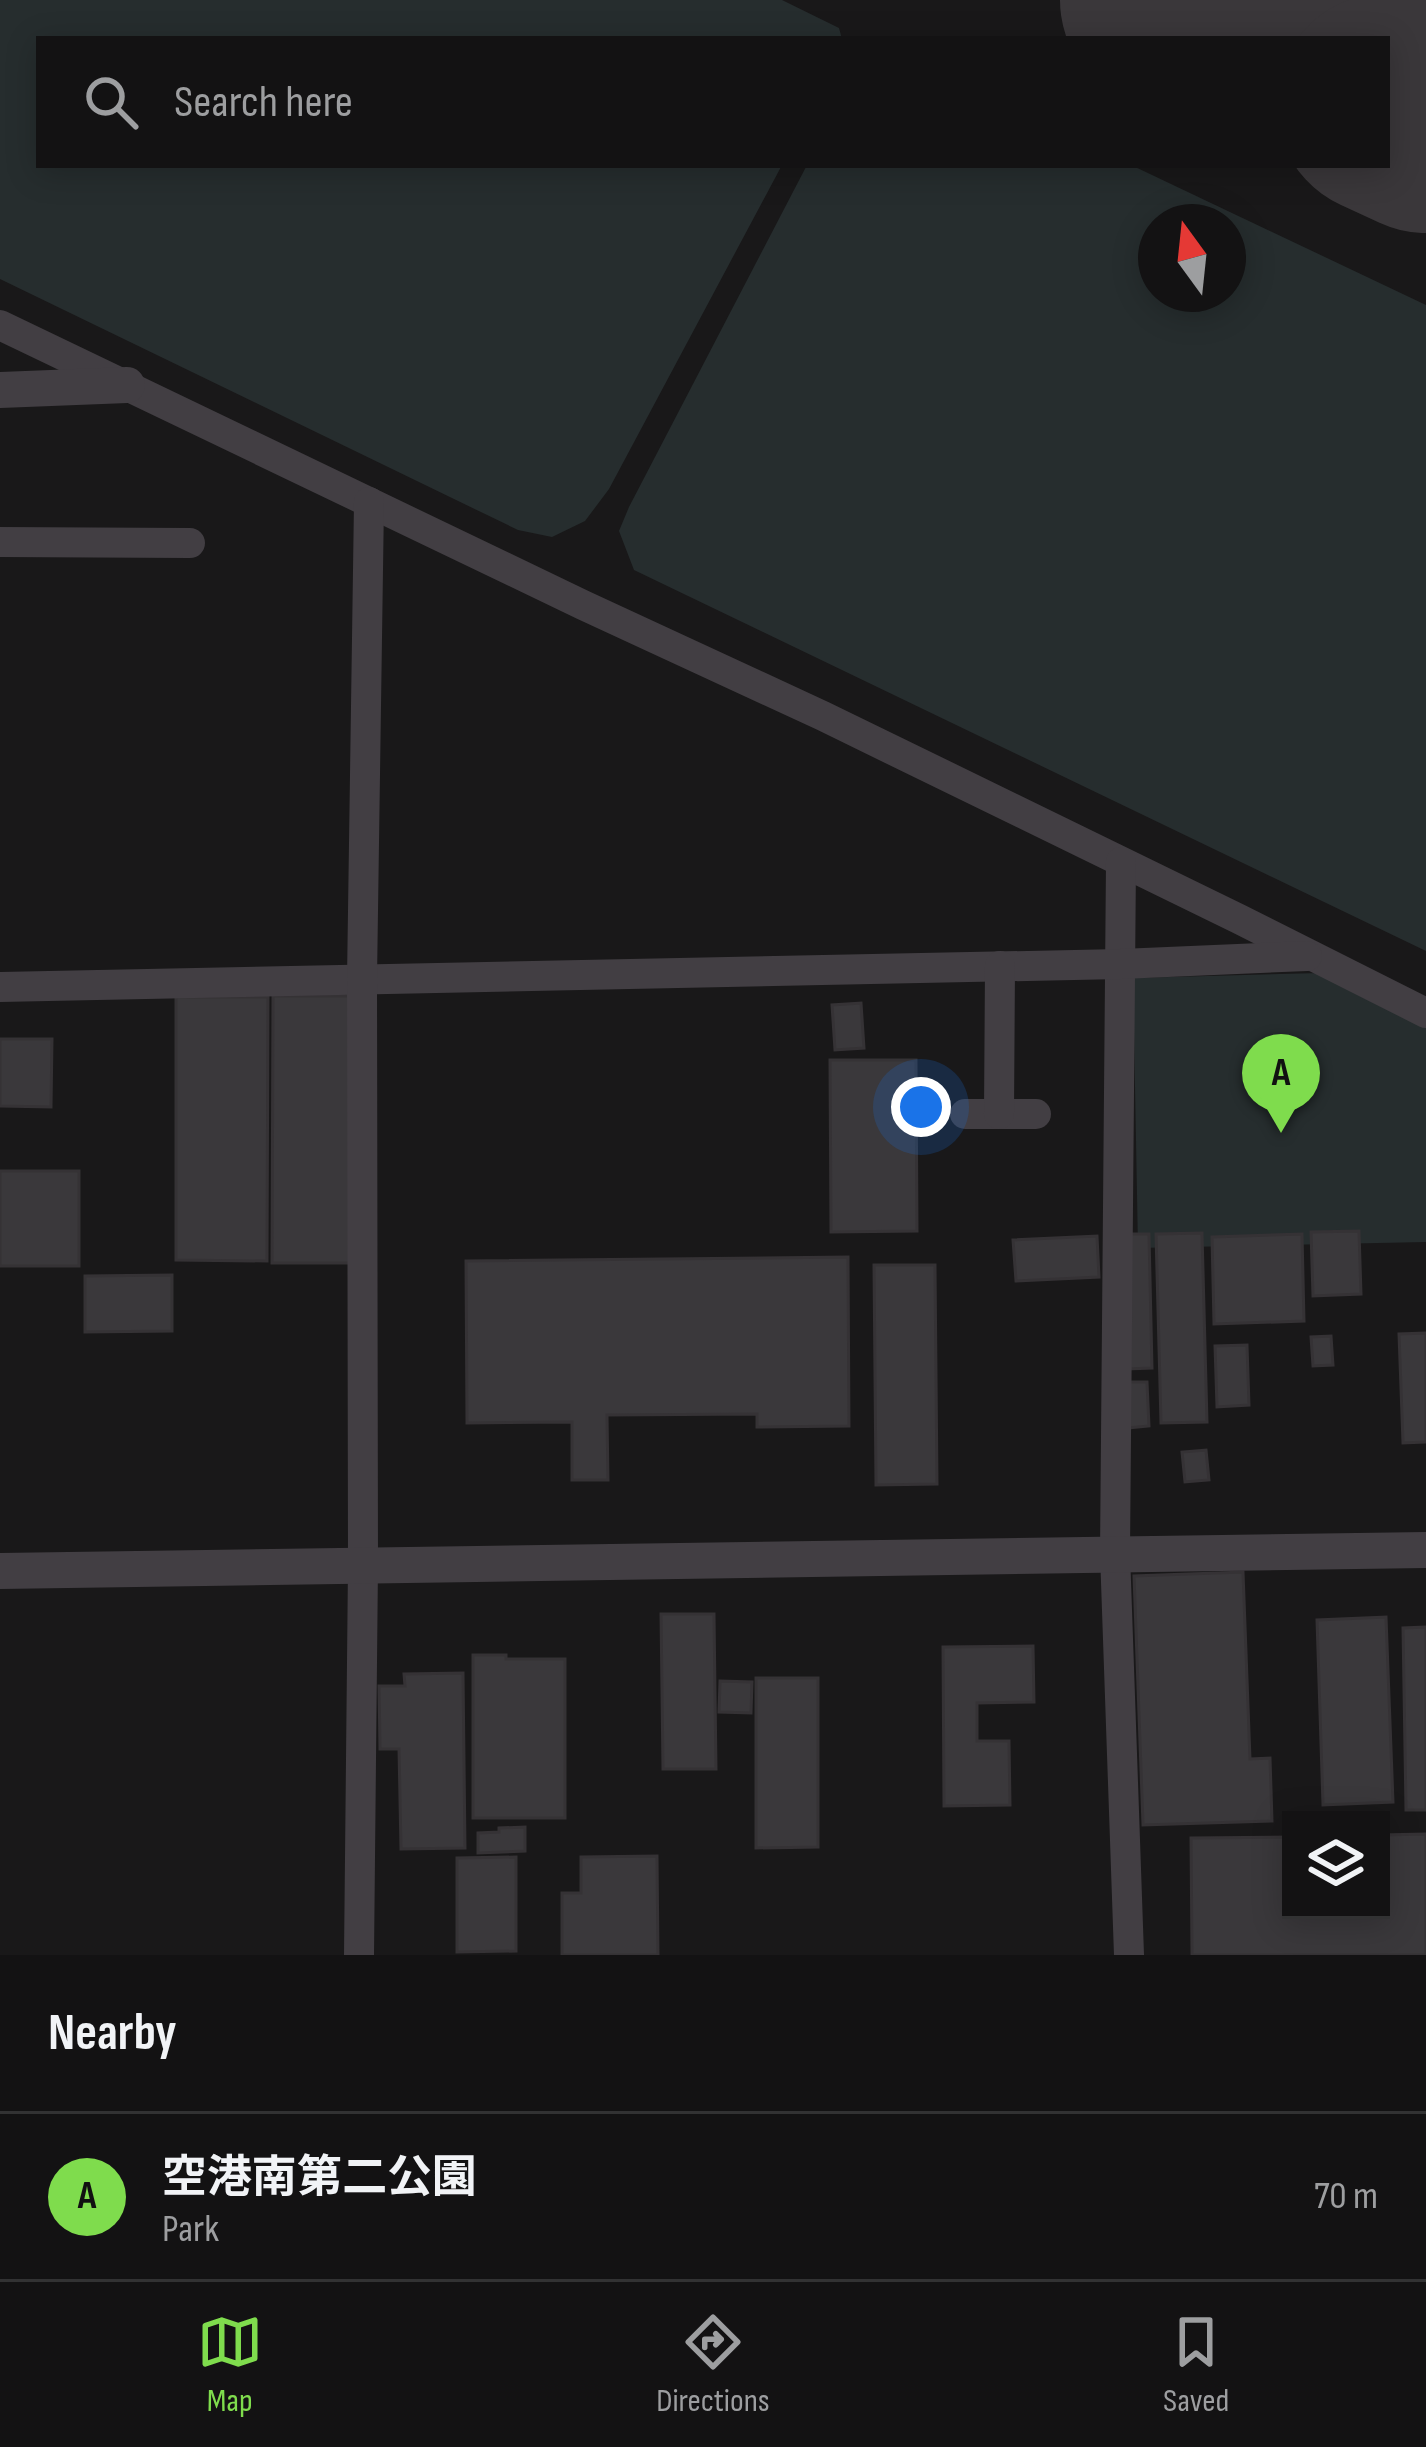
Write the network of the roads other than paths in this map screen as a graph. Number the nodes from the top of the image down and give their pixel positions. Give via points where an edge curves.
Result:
1 (0, 325) edge
2 (127, 385) junction
3 (0, 391) edge
4 (369, 502) junction
5 (0, 542) edge
6 (190, 543) dead end
7 (1120, 862) junction
8 (1313, 956) junction
9 (1121, 964) junction
10 (1000, 966) junction
11 (362, 979) junction
12 (0, 987) edge
13 (1426, 1013) edge
14 (965, 1114) dead end
15 (999, 1114) junction
16 (1036, 1114) dead end
17 (1426, 1550) edge
18 (1115, 1553) junction
19 (363, 1565) junction
20 (0, 1571) edge
21 (359, 1955) edge
22 (1129, 1955) edge

1 - 2 street
2 - 3 street
2 - 4 street
4 - 7 street
4 - 11 street
5 - 6 street
7 - 8 street
7 - 9 street
8 - 9 street
8 - 13 street
9 - 10 street
9 - 18 street
10 - 11 street
10 - 15 street
11 - 12 street
11 - 19 street
14 - 15 street
15 - 16 street
17 - 18 street
18 - 19 street
18 - 22 street
19 - 20 street
19 - 21 street

